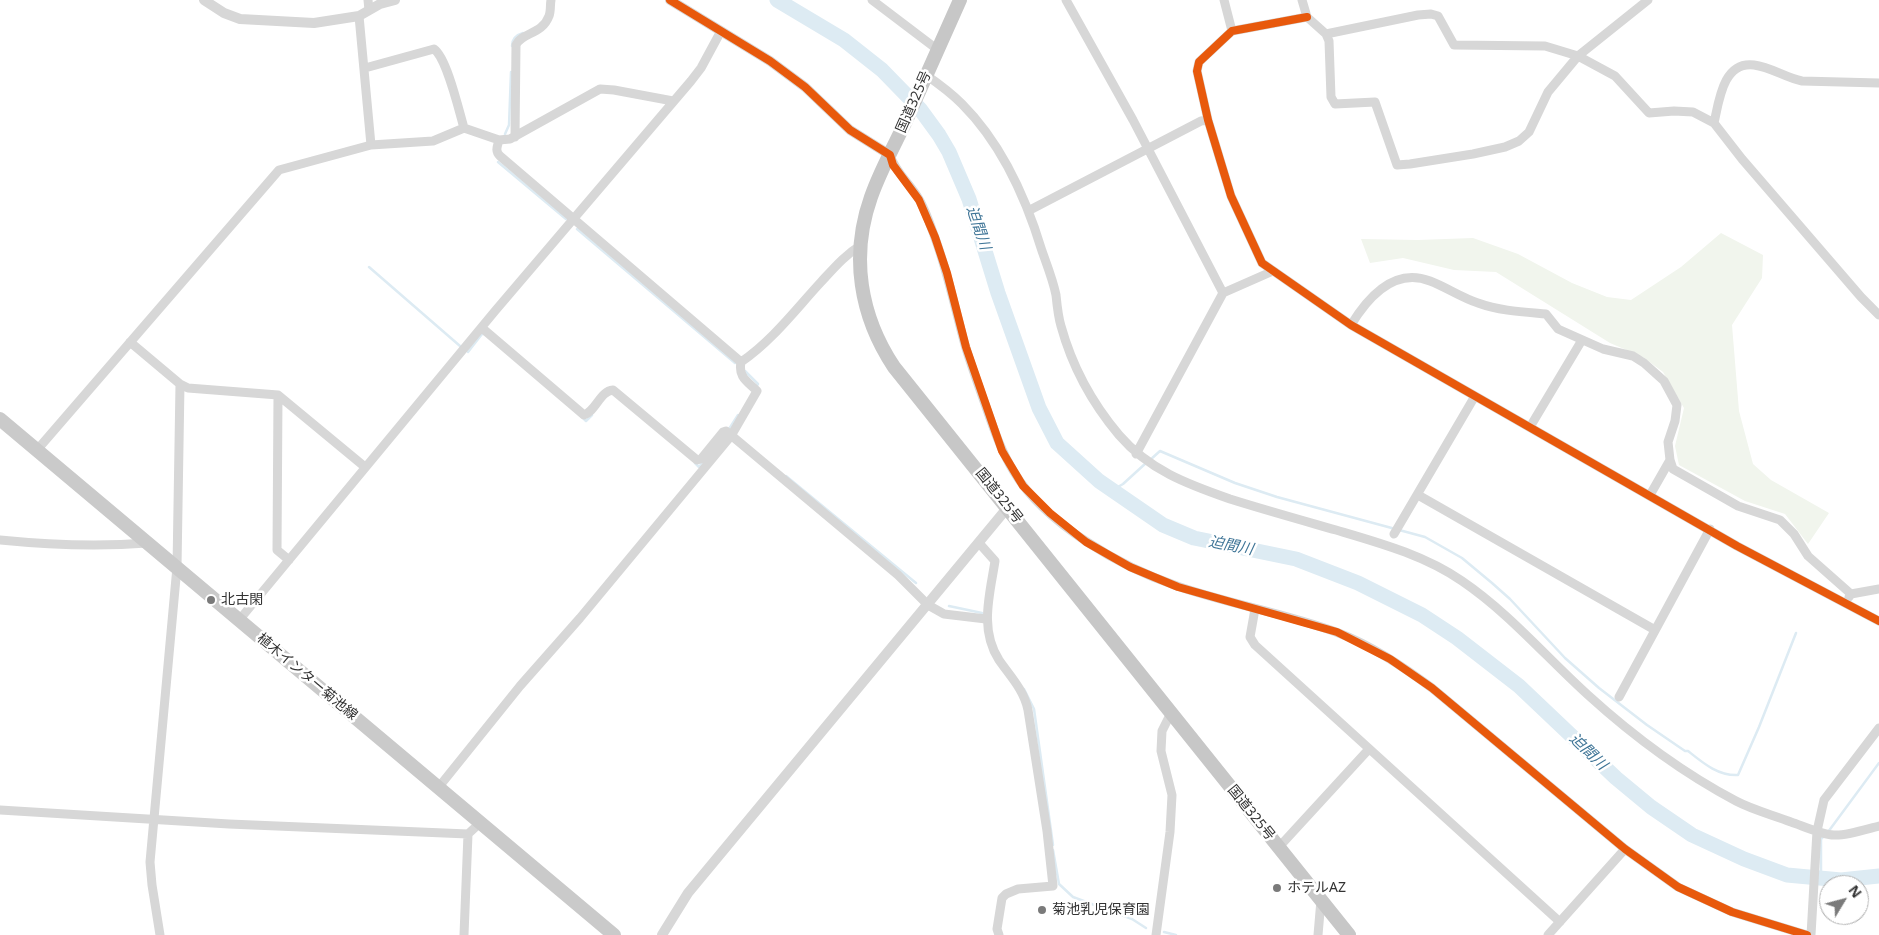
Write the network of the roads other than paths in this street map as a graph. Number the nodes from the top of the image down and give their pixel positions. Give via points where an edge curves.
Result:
1 (204, 0) edge
2 (395, 0) edge
3 (551, 0) edge
4 (670, 0) edge
5 (872, 0) edge
6 (960, 0) edge
7 (1066, 0) edge
8 (1224, 0) edge
9 (1302, 0) edge
10 (1648, 0) edge
11 (369, 5) edge
12 (359, 16) junction
13 (1307, 17) junction
14 (721, 31) junction
15 (1232, 31) junction
16 (1326, 34) junction
17 (938, 50) junction
18 (1578, 56) junction
19 (365, 68) junction
20 (925, 78) junction
21 (1879, 83) edge
22 (673, 102) junction
23 (1208, 120) junction
24 (1714, 122) junction
25 (464, 128) junction
26 (514, 137) junction
27 (499, 140) junction
28 (371, 145) junction
29 (1148, 148) junction
30 (890, 155) junction
31 (1028, 211) junction
32 (574, 220) junction
33 (861, 244) junction
34 (1273, 271) junction
35 (1223, 293) junction
36 (1879, 315) edge
37 (1351, 325) junction
38 (482, 328) junction
39 (1582, 340) junction
40 (130, 342) junction
41 (741, 362) junction
42 (180, 384) junction
43 (278, 395) junction
44 (1475, 396) junction
45 (0, 419) edge
46 (1530, 427) junction
47 (731, 436) junction
48 (37, 450) junction
49 (1136, 454) junction
50 (1670, 460) junction
51 (365, 467) junction
52 (1418, 495) junction
53 (1650, 495) junction
54 (1008, 507) junction
55 (1710, 529) junction
56 (1394, 534) dead end
57 (0, 540) edge
58 (147, 543) junction
59 (979, 544) junction
60 (289, 560) junction
61 (177, 567) junction
62 (1879, 589) edge
63 (1851, 594) junction
64 (1846, 604) junction
65 (928, 605) junction
66 (1255, 609) junction
67 (240, 619) junction
68 (986, 619) junction
69 (1879, 621) edge
70 (1655, 630) junction
71 (1619, 697) dead end
72 (1171, 713) junction
73 (1879, 728) edge
74 (1369, 749) junction
75 (438, 788) junction
76 (0, 810) edge
77 (154, 818) junction
78 (480, 823) junction
79 (1879, 826) edge
80 (1818, 831) junction
81 (468, 834) junction
82 (1279, 847) junction
83 (1625, 849) junction
84 (1321, 900) junction
85 (1560, 922) junction
86 (995, 933) edge
87 (160, 935) edge
88 (464, 935) edge
89 (614, 935) edge
90 (662, 935) edge
91 (1156, 935) edge
92 (1318, 935) edge
93 (1349, 935) edge
94 (1548, 935) edge
95 (1807, 935) edge
96 (1811, 935) edge

1 - 12 street via 224,13 248,21 314,23
2 - 11 street
3 - 26 street via 549,16 544,24 533,34 521,38 516,45
4 - 14 street
5 - 17 street
6 - 17 highway, 国道325号
7 - 29 street
8 - 15 street
9 - 13 street
10 - 18 street
11 - 12 street
12 - 19 street
13 - 15 street
13 - 16 street
14 - 22 street via 702,68
14 - 30 street via 786,73 850,130
15 - 23 street via 1198,62 1197,71
16 - 18 street via 1431,14 1438,16 1454,45 1545,46
16 - 18 street via 1331,97 1335,104 1375,102 1397,165 1473,154 1519,141 1529,132 1548,92
17 - 20 highway, 国道325号
18 - 24 street via 1615,76 1649,113 1693,112
19 - 25 street via 434,49 450,79
19 - 28 street
20 - 30 highway, 国道325号
20 - 31 street via 948,91 993,141
21 - 24 street via 1802,81 1754,65 1739,67 1730,73 1723,87
22 - 26 street via 600,89
22 - 32 street
23 - 29 street via 1201,120
23 - 34 street via 1231,196 1262,263
24 - 36 street via 1767,188
25 - 27 street
25 - 28 street via 433,141
26 - 27 street
27 - 32 street via 497,153
28 - 40 street via 278,170
29 - 31 street
29 - 35 street
30 - 33 highway, 国道325号 via 871,197
30 - 66 street via 893,165 919,200 935,237 994,431 1023,486 1069,529 1130,568 1178,587
31 - 49 street via 1056,295 1061,326 1074,364 1086,389
32 - 38 street
32 - 41 street
33 - 41 street via 847,253 799,307
33 - 54 highway, 国道325号 via 859,264 863,298 872,327 886,355
34 - 35 street
34 - 37 street
35 - 49 street
37 - 39 street via 1364,305 1384,285 1419,278 1478,303 1510,311 1546,314 1558,329
37 - 44 street
38 - 47 street via 584,415 606,392 613,390 697,460 723,432
38 - 51 street
39 - 46 street
39 - 50 street via 1633,356 1664,381 1677,405 1668,442
40 - 42 street
40 - 48 street
41 - 47 street via 739,370 757,391
42 - 43 street via 188,388
42 - 61 street
43 - 51 street
43 - 60 street via 277,550
44 - 46 street
44 - 52 street
45 - 48 main road, 植木インター菊池線
46 - 53 street
47 - 65 street via 898,575
47 - 75 street
48 - 58 main road, 植木インター菊池線
49 - 80 street via 1198,488 1387,545 1445,570 1492,604 1588,695 1650,747 1737,802
50 - 53 street
50 - 63 street via 1673,469 1730,502 1780,520 1808,556
51 - 60 street
52 - 56 street
52 - 70 street
53 - 55 street
54 - 59 street
54 - 72 highway, 国道325号
55 - 64 street
55 - 70 street
57 - 58 street via 62,546
58 - 61 main road, 植木インター菊池線
59 - 65 street
59 - 68 street via 995,561
60 - 67 street
61 - 67 main road, 植木インター菊池線
61 - 77 street
62 - 63 street
63 - 64 street
64 - 69 street
65 - 68 street via 944,614
65 - 90 street via 688,893
66 - 74 street via 1250,637 1255,645
66 - 83 street via 1337,632 1408,670
67 - 75 main road, 植木インター菊池線
68 - 86 street via 994,652 1027,702 1053,886 1018,889 1006,894 1002,898
70 - 71 street
72 - 82 highway, 国道325号
72 - 91 street via 1162,731 1161,751 1172,795
73 - 80 street via 1824,800
74 - 82 street
74 - 85 street
75 - 78 main road, 植木インター菊池線
76 - 77 street
77 - 81 street
77 - 87 street via 150,862
78 - 81 street
78 - 89 main road, 植木インター菊池線
79 - 80 street via 1834,835
80 - 96 street
81 - 88 street
82 - 84 highway, 国道325号
83 - 85 street
83 - 95 street via 1694,896 1732,912
84 - 92 street
84 - 93 highway, 国道325号
85 - 94 street

